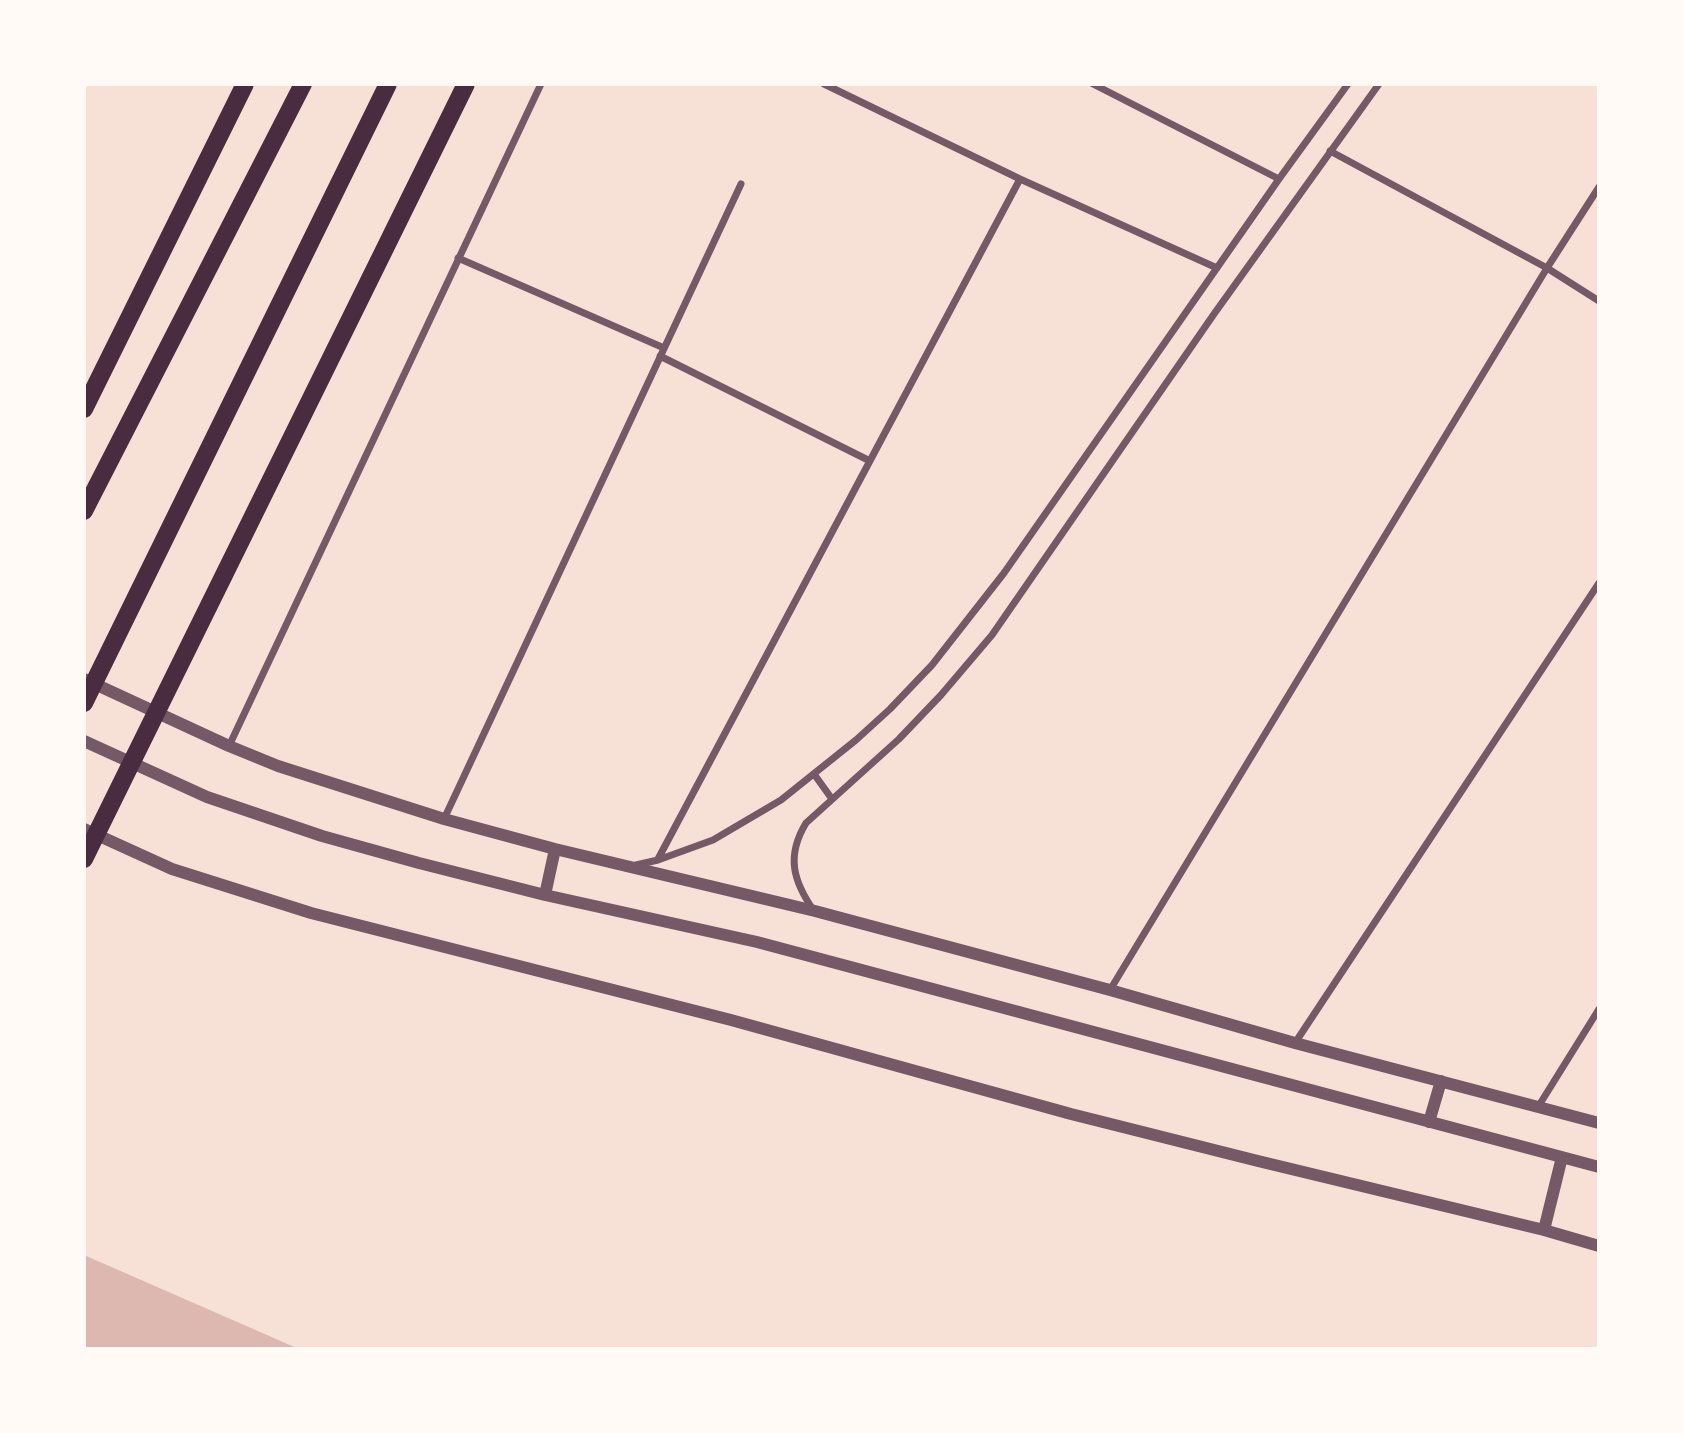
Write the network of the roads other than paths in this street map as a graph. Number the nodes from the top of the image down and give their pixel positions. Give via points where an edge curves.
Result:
1 (245, 84) edge
2 (303, 84) edge
3 (388, 84) edge
4 (466, 84) edge
5 (541, 84) edge
6 (824, 84) edge
7 (1093, 84) edge
8 (1348, 84) edge
9 (1379, 84) edge
10 (1330, 151) junction
11 (1020, 179) junction
12 (1279, 179) junction
13 (741, 184) dead end
14 (1599, 187) edge
15 (458, 258) junction
16 (1216, 268) junction
17 (1547, 268) junction
18 (1599, 301) edge
19 (664, 348) junction
20 (660, 356) junction
21 (84, 409) edge
22 (870, 461) junction
23 (84, 511) edge
24 (1599, 583) edge
25 (84, 679) edge
26 (84, 703) edge
27 (84, 741) edge
28 (229, 746) junction
29 (814, 774) junction
30 (832, 799) junction
31 (444, 819) junction
32 (84, 829) edge
33 (555, 849) junction
34 (84, 859) edge
35 (658, 860) junction
36 (627, 867) junction
37 (545, 895) junction
38 (815, 911) junction
39 (1110, 990) junction
40 (1599, 1009) edge
41 (1295, 1043) junction
42 (1441, 1082) junction
43 (1538, 1107) junction
44 (1429, 1122) junction
45 (1599, 1123) edge
46 (1562, 1157) junction
47 (1599, 1167) edge
48 (1544, 1230) junction
49 (1599, 1246) edge

1 - 21 main road
2 - 23 main road
3 - 26 main road
4 - 34 main road
5 - 15 street
6 - 11 street
7 - 12 street
8 - 12 street
9 - 10 street
10 - 17 street
10 - 30 street via 992,635 899,739
11 - 16 street
11 - 22 street
12 - 16 street
13 - 19 street
14 - 17 street
15 - 19 street
15 - 28 street
16 - 29 street via 967,622 890,709
17 - 18 street
17 - 39 street
19 - 20 street
20 - 22 street
20 - 31 street
22 - 35 street
24 - 41 street
25 - 28 street
27 - 37 street via 207,797 322,836
28 - 31 street
29 - 30 street
29 - 35 street via 781,800 713,840
30 - 38 street via 806,823 794,849 796,878
31 - 33 street
32 - 48 street via 172,869 311,913 731,1020 1085,1117
33 - 36 street
33 - 37 street
35 - 36 street
36 - 38 street
37 - 44 street via 770,946
38 - 39 street
39 - 41 street
40 - 43 street
41 - 42 street
42 - 43 street
42 - 44 street
43 - 45 street
44 - 46 street
46 - 47 street
46 - 48 street
48 - 49 street

